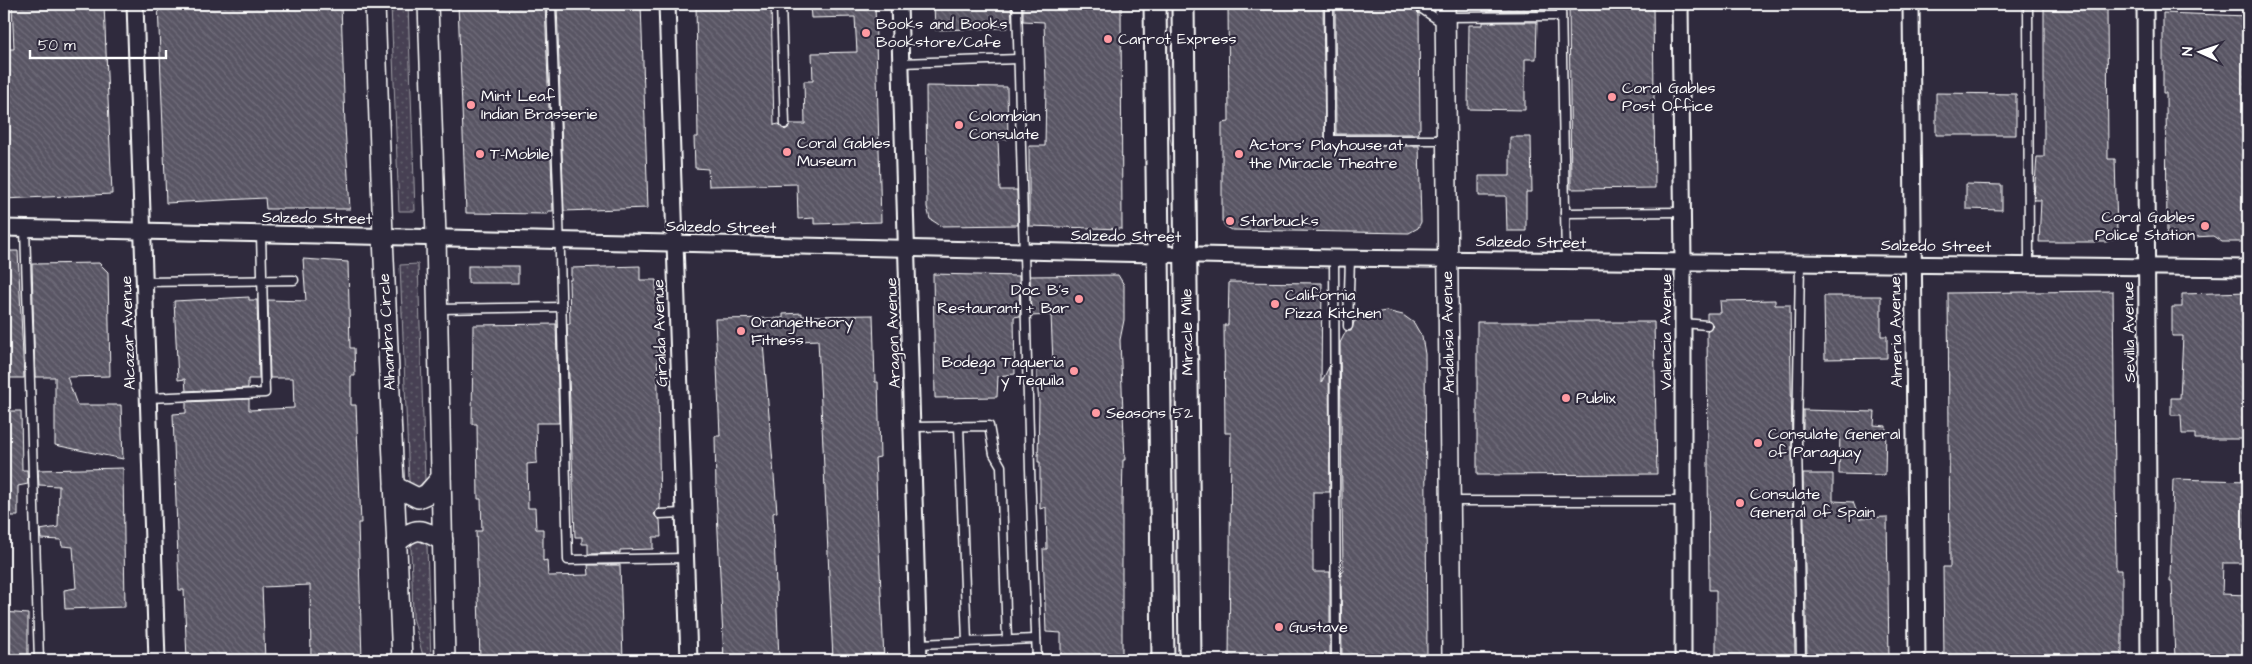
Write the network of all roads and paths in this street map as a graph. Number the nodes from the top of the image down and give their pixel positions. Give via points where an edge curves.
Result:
1 (135, 4) edge
2 (375, 4) edge
3 (428, 4) edge
4 (551, 4) edge
5 (667, 4) edge
6 (781, 4) edge
7 (899, 4) edge
8 (1017, 4) edge
9 (1156, 4) edge
10 (1183, 4) edge
11 (1329, 4) edge
12 (1560, 4) edge
13 (1680, 4) edge
14 (1911, 4) edge
15 (2028, 4) edge
16 (2145, 4) edge
17 (1419, 8) dead end
18 (1445, 15) edge
19 (1561, 16) junction
20 (1018, 59) junction
21 (901, 63) junction
22 (785, 124) dead end
23 (1446, 140) junction
24 (1683, 212) junction
25 (1565, 213) junction
26 (4, 228) edge
27 (25, 228) junction
28 (142, 232) junction
29 (261, 234) junction
30 (383, 237) junction
31 (436, 238) junction
32 (560, 239) junction
33 (675, 244) junction
34 (908, 250) junction
35 (1024, 252) junction
36 (1158, 254) junction
37 (1186, 255) junction
38 (1334, 258) junction
39 (1350, 258) junction
40 (1447, 259) junction
41 (1566, 260) junction
42 (1684, 261) junction
43 (1800, 262) junction
44 (1913, 263) junction
45 (2029, 265) junction
46 (2146, 268) junction
47 (2248, 268) edge
48 (262, 280) junction
49 (294, 280) dead end
50 (144, 282) junction
51 (562, 306) junction
52 (438, 309) junction
53 (1683, 323) junction
54 (1707, 325) dead end
55 (1348, 326) dead end
56 (148, 398) junction
57 (959, 426) junction
58 (914, 427) junction
59 (440, 479) junction
60 (394, 486) junction
61 (1450, 501) junction
62 (1683, 501) junction
63 (684, 513) junction
64 (660, 514) dead end
65 (443, 541) junction
66 (396, 543) junction
67 (686, 558) junction
68 (1007, 640) junction
69 (1036, 640) junction
70 (966, 642) junction
71 (919, 644) junction
72 (39, 660) edge
73 (157, 660) edge
74 (402, 660) edge
75 (445, 660) edge
76 (689, 660) edge
77 (919, 660) edge
78 (1037, 660) edge
79 (1163, 660) edge
80 (1190, 660) edge
81 (1336, 660) edge
82 (1452, 660) edge
83 (1683, 660) edge
84 (1801, 660) edge
85 (1917, 660) edge
86 (2149, 660) edge

1 - 28 street, Alcazar Avenue
2 - 30 street, Alhambra Circle
3 - 31 street
4 - 32 lane
5 - 33 street, Giralda Avenue
6 - 22 lane
7 - 21 street, Aragon Avenue
8 - 20 lane
9 - 36 main road, Miracle Mile
10 - 37 main road, Miracle Mile
11 - 23 lane via 1330,140
12 - 19 lane
13 - 24 street, Valencia Avenue
14 - 44 street, Almeria Avenue
15 - 45 lane
16 - 46 street, Sevilla Avenue
17 - 18 lane
18 - 19 lane
18 - 23 street, Andalusia Avenue
19 - 25 lane
20 - 21 lane
20 - 35 lane
21 - 34 street, Aragon Avenue
23 - 40 street, Andalusia Avenue
24 - 25 lane
24 - 42 street, Valencia Avenue
25 - 41 lane
26 - 27 street, Salzedo Street
27 - 28 street, Salzedo Street
27 - 72 lane
28 - 29 street, Salzedo Street
28 - 50 street, Alcazar Avenue
29 - 30 street, Salzedo Street
29 - 48 lane
30 - 31 street, Salzedo Street
30 - 60 street, Alhambra Circle
31 - 32 street, Salzedo Street
31 - 52 street
32 - 33 street, Salzedo Street
32 - 51 lane
33 - 34 street, Salzedo Street
33 - 63 street, Giralda Avenue
34 - 35 street, Salzedo Street
34 - 58 street, Aragon Avenue
35 - 36 street, Salzedo Street
35 - 69 lane
36 - 37 street, Salzedo Street
36 - 79 main road, Miracle Mile
37 - 38 street, Salzedo Street
37 - 80 main road, Miracle Mile
38 - 39 street, Salzedo Street
38 - 81 lane
39 - 40 street, Salzedo Street
39 - 55 lane
40 - 41 street, Salzedo Street
40 - 61 street, Andalusia Avenue
41 - 42 street, Salzedo Street
42 - 43 street, Salzedo Street
42 - 53 street, Valencia Avenue
43 - 44 street, Salzedo Street
43 - 84 lane via 1797,441
44 - 45 street, Salzedo Street
44 - 85 street, Almeria Avenue
45 - 46 street, Salzedo Street
46 - 47 street, Salzedo Street
46 - 86 street, Sevilla Avenue
48 - 49 lane
48 - 50 lane
48 - 56 lane via 265,393
50 - 56 street, Alcazar Avenue
51 - 52 lane
51 - 67 lane via 568,560
52 - 59 street
53 - 54 lane
53 - 62 street, Valencia Avenue
56 - 73 street, Alcazar Avenue
57 - 58 lane
57 - 68 lane via 989,426 994,454 1001,466
57 - 70 lane
58 - 71 street, Aragon Avenue
59 - 60 street via 427,494 418,498
59 - 65 street
60 - 66 street, Alhambra Circle
61 - 62 lane
61 - 82 street, Andalusia Avenue
62 - 83 street, Valencia Avenue
63 - 64 lane
63 - 67 street, Giralda Avenue
65 - 66 street via 417,530 409,532
65 - 75 street
66 - 74 street, Alhambra Circle
67 - 76 street, Giralda Avenue
68 - 69 lane
68 - 70 lane
69 - 78 lane
70 - 71 lane
71 - 77 street, Aragon Avenue

